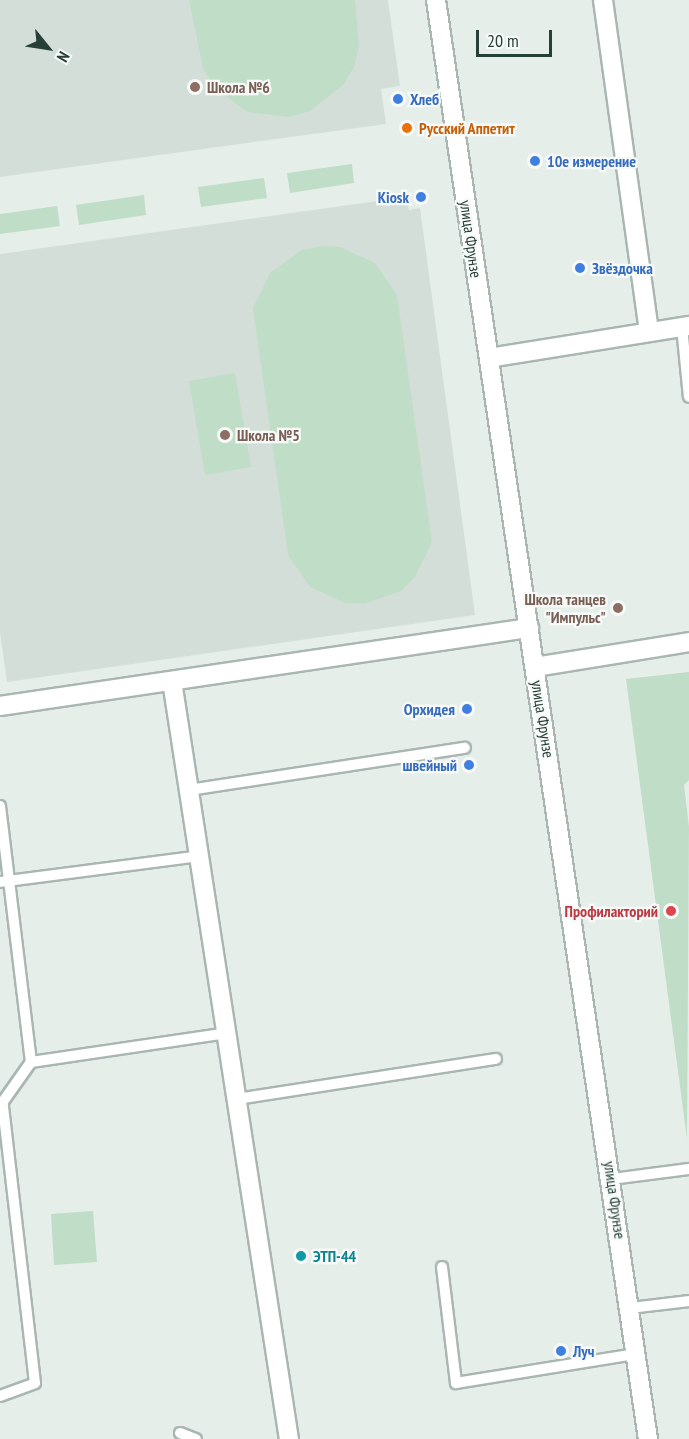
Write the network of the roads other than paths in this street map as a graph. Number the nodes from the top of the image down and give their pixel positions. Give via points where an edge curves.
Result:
1 (436, 0) edge
2 (603, 0) edge
3 (685, 327) edge
4 (649, 332) junction
5 (489, 358) junction
6 (689, 397) edge
7 (529, 628) junction
8 (689, 642) edge
9 (535, 667) junction
10 (172, 681) junction
11 (0, 706) edge
12 (465, 748) dead end
13 (189, 790) junction
14 (0, 806) edge
15 (200, 856) junction
16 (12, 880) junction
17 (0, 882) edge
18 (227, 1033) junction
19 (496, 1059) dead end
20 (31, 1062) junction
21 (237, 1099) junction
22 (2, 1105) edge
23 (689, 1168) edge
24 (612, 1179) junction
25 (442, 1267) dead end
26 (689, 1301) edge
27 (630, 1308) junction
28 (636, 1354) junction
29 (0, 1396) edge
30 (180, 1432) dead end
31 (196, 1439) edge
32 (289, 1439) edge
33 (648, 1439) edge

1 - 5 street, улица Фрунзе
2 - 4 street
3 - 4 street
3 - 6 lane
4 - 5 street
5 - 7 street, улица Фрунзе
7 - 9 street, улица Фрунзе
7 - 10 street
8 - 9 street
9 - 24 street, улица Фрунзе
10 - 11 street
10 - 13 street
12 - 13 lane
13 - 15 street
14 - 16 lane
15 - 16 lane
15 - 18 street
16 - 17 lane
16 - 20 lane
18 - 20 lane
18 - 21 street
19 - 21 lane
20 - 22 lane
21 - 32 street
22 - 29 lane via 35,1383
23 - 24 lane
24 - 27 street, улица Фрунзе
25 - 28 lane via 456,1383
26 - 27 lane
27 - 28 street, улица Фрунзе
28 - 33 street, улица Фрунзе
30 - 31 lane

